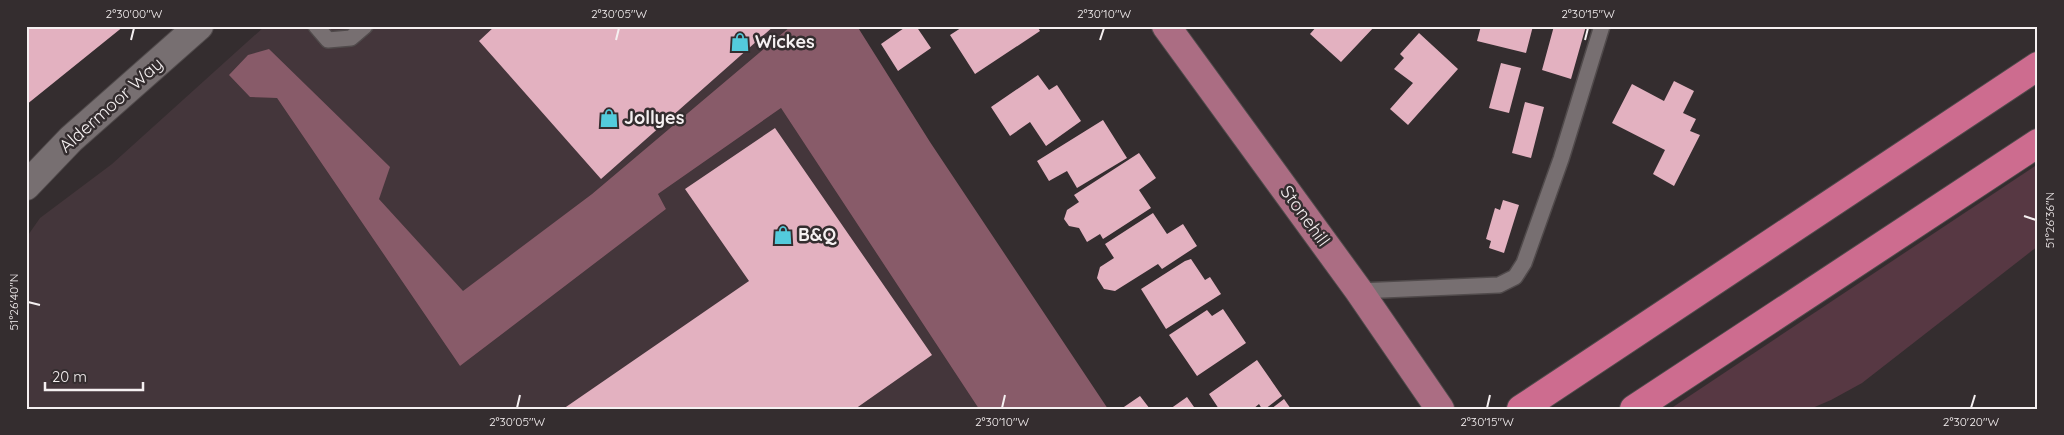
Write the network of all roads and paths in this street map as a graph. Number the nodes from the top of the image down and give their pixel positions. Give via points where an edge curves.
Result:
1 (198, 26) edge
2 (316, 26) edge
3 (365, 26) edge
4 (1166, 26) edge
5 (1602, 26) edge
6 (2038, 66) edge
7 (2038, 143) edge
8 (26, 186) edge
9 (1359, 291) junction
10 (1435, 400) edge
11 (1521, 409) edge
12 (1634, 409) edge

1 - 8 street, Aldermoor Way via 71,138
2 - 3 lane via 328,40 351,38
4 - 9 main road, Stonehill
5 - 9 lane via 1561,159 1524,263 1515,277 1499,285
6 - 11 highway
7 - 12 highway
9 - 10 main road, Stonehill

